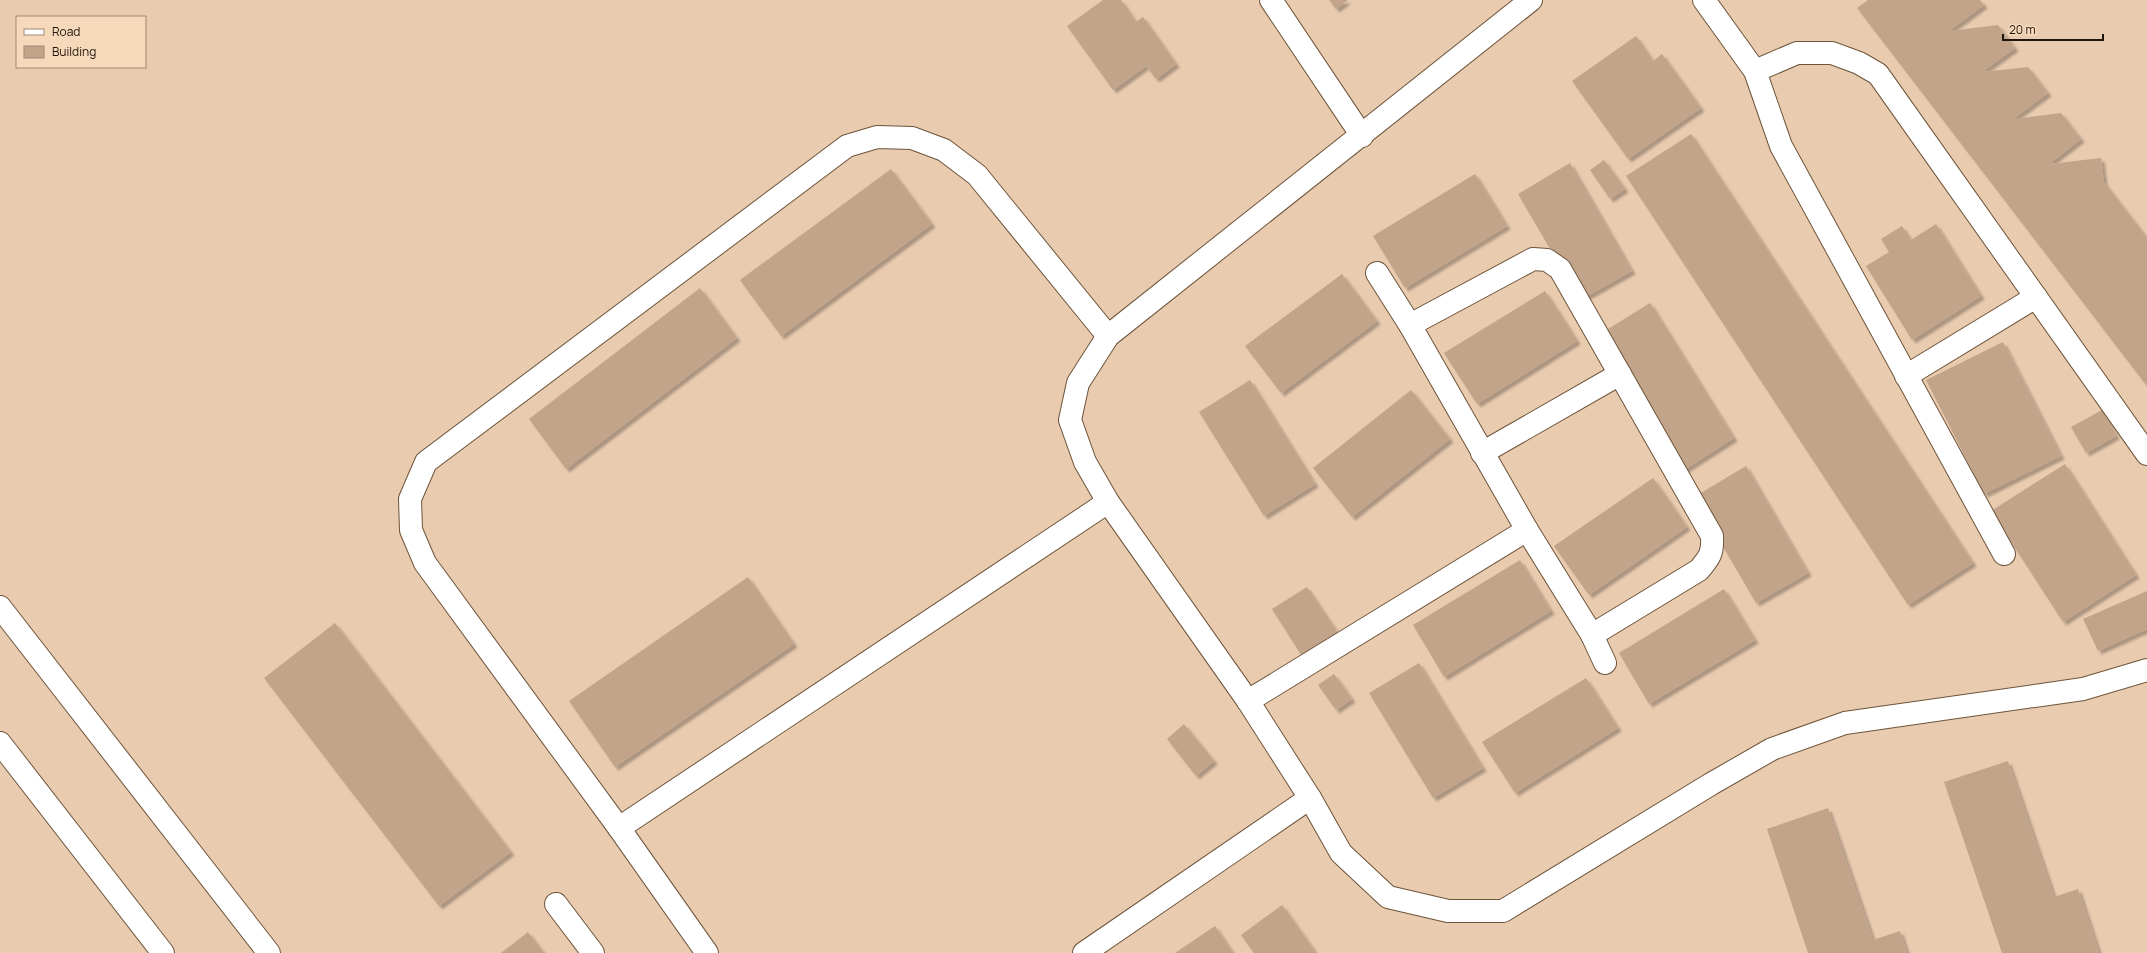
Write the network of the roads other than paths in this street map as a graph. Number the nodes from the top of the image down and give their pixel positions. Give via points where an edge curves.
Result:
1 (1271, 0) edge
2 (1531, 0) edge
3 (1704, 0) edge
4 (1755, 70) junction
5 (1362, 136) junction
6 (1377, 273) dead end
7 (2036, 297) junction
8 (1410, 326) junction
9 (1108, 336) junction
10 (1620, 374) junction
11 (1906, 376) junction
12 (1482, 453) junction
13 (2147, 454) edge
14 (1108, 502) junction
15 (1527, 530) junction
16 (2004, 554) dead end
17 (0, 607) edge
18 (1592, 635) junction
19 (1605, 663) dead end
20 (2147, 670) edge
21 (1248, 701) junction
22 (0, 743) edge
23 (1310, 798) junction
24 (619, 828) junction
25 (556, 904) dead end
26 (163, 953) edge
27 (269, 953) edge
28 (593, 953) edge
29 (707, 953) edge
30 (1084, 953) edge

1 - 5 street
2 - 5 street
3 - 4 street
4 - 7 street via 1797,53 1832,54 1859,63 1878,74
4 - 11 street via 1781,146
5 - 9 street
6 - 8 street
7 - 11 street
7 - 13 street
8 - 10 street via 1533,259 1547,260 1560,269
8 - 12 street
9 - 14 street via 1078,383 1070,420 1085,462
9 - 24 street via 977,175 944,150 912,138 876,137 846,146 426,462 410,499 412,530 425,563
10 - 12 street
10 - 18 street via 1712,536 1712,550 1699,570
11 - 16 street
12 - 15 street
14 - 21 street
14 - 24 street
15 - 18 street
15 - 21 street
17 - 27 street
18 - 19 street
20 - 23 street via 2083,689 1845,723 1772,750 1503,910 1448,911 1388,897 1340,853
21 - 23 street
22 - 26 street
23 - 30 street
24 - 29 street
25 - 28 street

